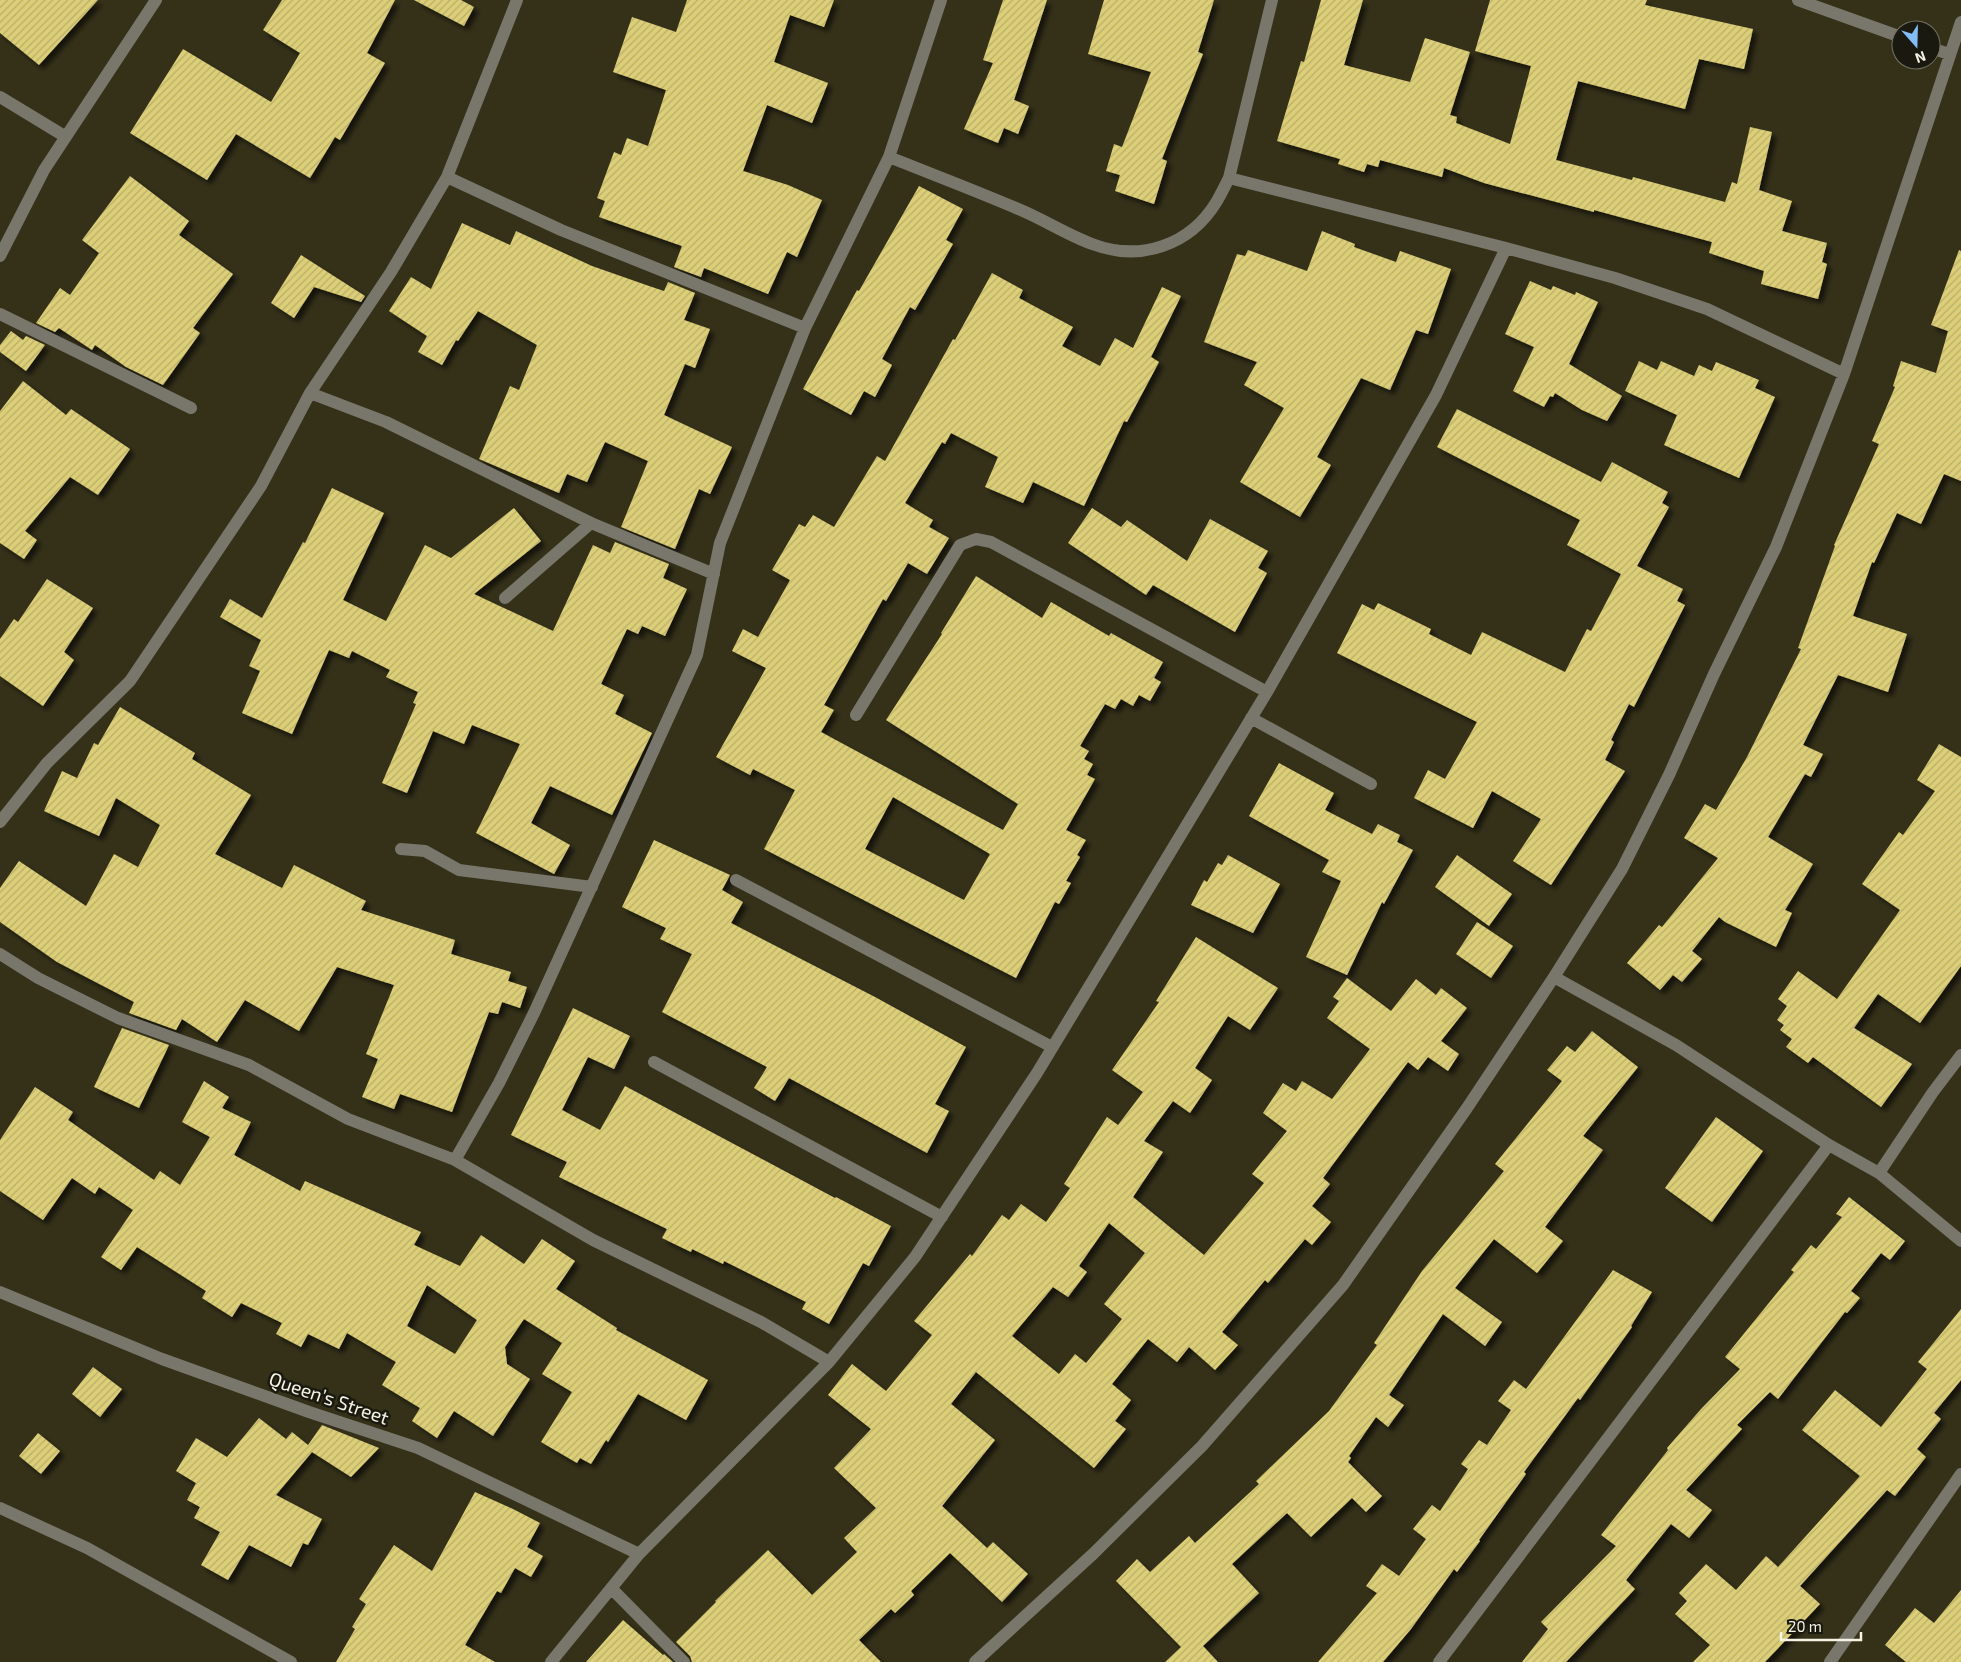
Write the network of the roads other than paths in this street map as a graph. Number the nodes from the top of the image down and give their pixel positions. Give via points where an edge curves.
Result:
1 (156, 0) edge
2 (517, 0) edge
3 (941, 0) edge
4 (1272, 0) edge
5 (1798, 0) edge
6 (1961, 22) edge
7 (1891, 33) edge
8 (1941, 51) edge
9 (1949, 54) junction
10 (0, 97) edge
11 (66, 137) junction
12 (890, 158) junction
13 (447, 178) junction
14 (1229, 178) junction
15 (1506, 248) junction
16 (0, 256) edge
17 (0, 314) edge
18 (805, 328) junction
19 (1844, 374) junction
20 (310, 393) junction
21 (191, 408) dead end
22 (591, 523) junction
23 (714, 574) junction
24 (505, 598) dead end
25 (1267, 692) junction
26 (856, 715) dead end
27 (1251, 718) junction
28 (1371, 784) dead end
29 (0, 822) edge
30 (401, 849) dead end
31 (736, 880) dead end
32 (592, 888) junction
33 (0, 954) edge
34 (1554, 977) junction
35 (1052, 1047) junction
36 (1961, 1055) edge
37 (654, 1062) dead end
38 (1829, 1145) junction
39 (455, 1160) junction
40 (1879, 1174) junction
41 (942, 1217) junction
42 (1961, 1240) edge
43 (0, 1292) edge
44 (829, 1362) junction
45 (1961, 1474) edge
46 (0, 1508) edge
47 (640, 1554) junction
48 (611, 1588) junction
49 (291, 1662) edge
50 (551, 1662) edge
51 (684, 1662) edge
52 (976, 1662) edge
53 (1439, 1662) edge
54 (1830, 1662) edge

1 - 11 street
2 - 13 street
3 - 12 street
4 - 14 street
5 - 7 street
6 - 9 street
8 - 9 street
9 - 19 street
10 - 11 street
11 - 16 street via 44,170
12 - 14 street via 1024,211 1092,244 1119,251 1140,252 1163,247 1194,227 1216,203
12 - 18 street
13 - 18 street via 561,230
13 - 20 street via 391,272
14 - 15 street
15 - 19 street via 1615,278 1707,309
15 - 25 street via 1436,395
17 - 21 street
18 - 23 street via 720,543
19 - 34 street via 1776,547 1669,775 1622,869
20 - 22 street via 386,422
20 - 29 street via 261,486 130,681 47,763
22 - 23 street
22 - 24 street
23 - 32 street via 696,656
25 - 26 street via 999,546 976,539 960,545
25 - 27 street
27 - 28 street
27 - 35 street
30 - 32 street via 425,852 459,870
31 - 35 street
32 - 39 street via 499,1084
33 - 39 street via 38,978 118,1018 248,1065 348,1119
34 - 38 street via 1676,1044
34 - 52 street via 1343,1285 1202,1446 1093,1554
35 - 41 street
36 - 40 street
37 - 41 street
38 - 40 street
38 - 53 street
39 - 44 street via 593,1240 761,1322
40 - 42 street
41 - 44 street via 915,1257
43 - 47 street, Queen’s Street via 162,1359 418,1448
44 - 47 street
45 - 54 street
46 - 49 street via 87,1548
47 - 48 street
48 - 50 street
48 - 51 street

